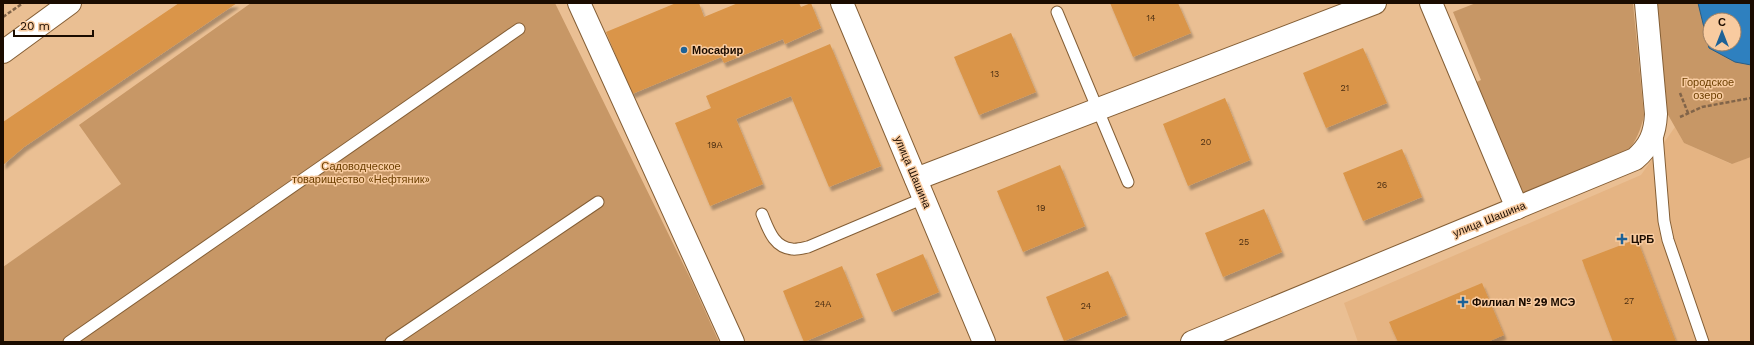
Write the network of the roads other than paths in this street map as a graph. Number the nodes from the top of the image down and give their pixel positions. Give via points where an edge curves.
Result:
1 (70, 3) edge
2 (579, 3) edge
3 (842, 3) edge
4 (1375, 3) edge
5 (1431, 3) edge
6 (1646, 3) edge
7 (1057, 12) dead end
8 (519, 29) dead end
9 (3, 52) edge
10 (1098, 110) junction
11 (1656, 127) junction
12 (1128, 182) dead end
13 (920, 189) junction
14 (598, 202) dead end
15 (1516, 208) junction
16 (762, 214) dead end
17 (69, 342) edge
18 (391, 342) edge
19 (733, 342) edge
20 (984, 342) edge
21 (1192, 342) edge
22 (1703, 342) edge

1 - 9 street
2 - 19 street
3 - 13 street, улица Шашина
4 - 10 street
5 - 15 street
6 - 11 street, улица Шашина
7 - 10 lane
8 - 17 lane
10 - 12 lane
10 - 13 street
11 - 15 street, улица Шашина via 1646,150 1635,159
11 - 22 lane via 1668,240
13 - 16 lane via 808,247 792,250 780,245 772,237
13 - 20 street, улица Шашина
14 - 18 lane
15 - 21 street, улица Шашина

